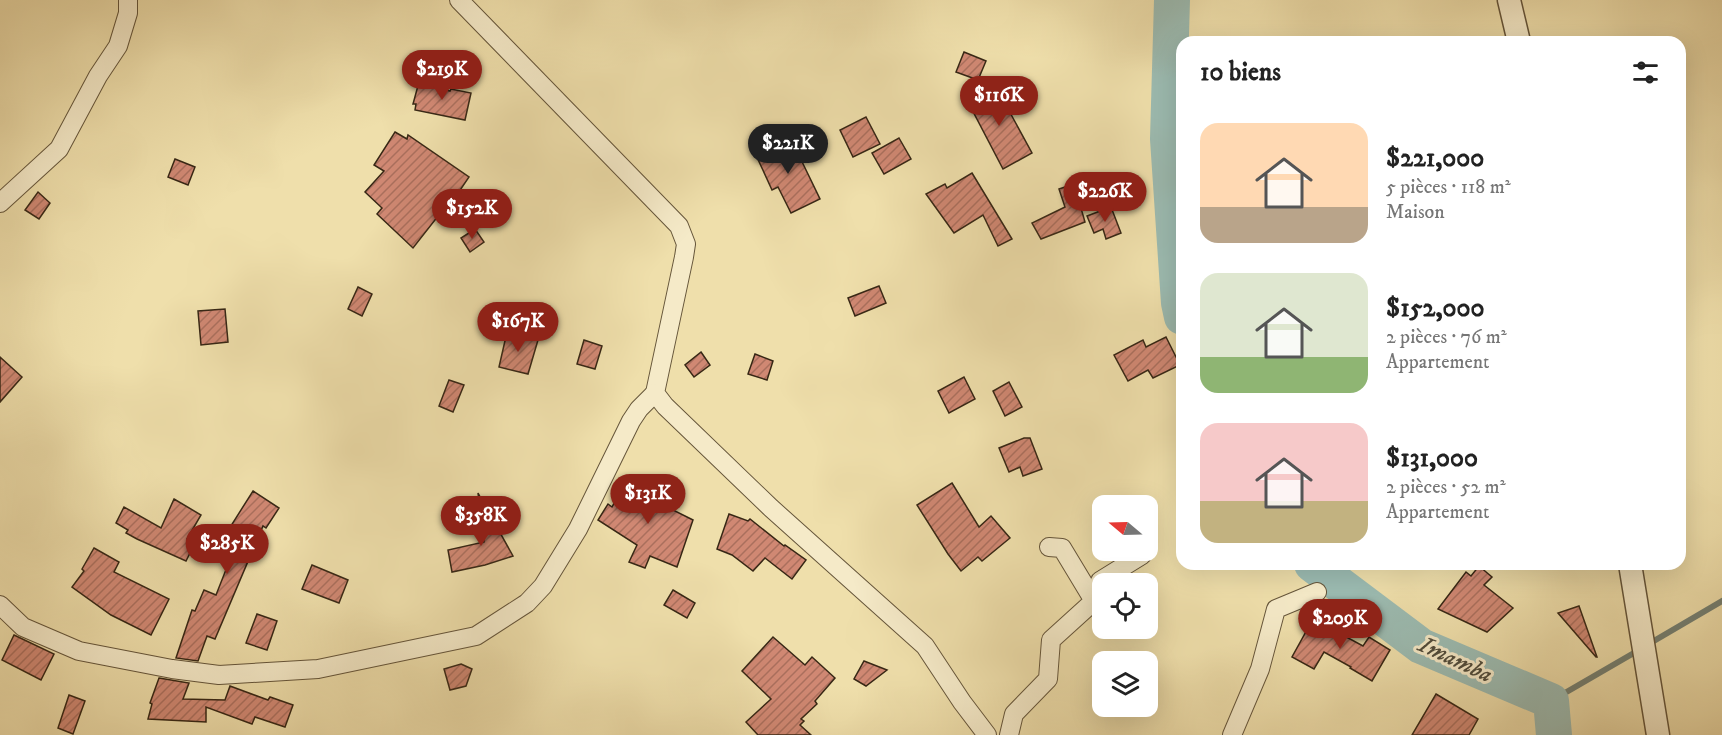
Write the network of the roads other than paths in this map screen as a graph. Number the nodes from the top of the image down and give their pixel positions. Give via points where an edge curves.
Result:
1 (128, 0) edge
2 (459, 0) edge
3 (1509, 0) edge
4 (1518, 36) edge
5 (0, 203) edge
6 (655, 393) junction
7 (1049, 546) dead end
8 (1132, 561) edge
9 (1631, 570) edge
10 (1113, 573) edge
11 (1317, 592) dead end
12 (1092, 599) edge
13 (1092, 604) edge
14 (0, 605) edge
15 (0, 626) edge
16 (23, 627) junction
17 (987, 735) edge
18 (1009, 735) edge
19 (1232, 735) edge
20 (1658, 735) edge

1 - 5 street via 118,46 59,149
2 - 6 street via 679,226 686,244
3 - 4 street
6 - 16 street via 631,421 578,529 543,586 527,603 476,636 318,669 219,675 79,651
6 - 17 street via 771,508 925,646
7 - 12 street via 1062,548
8 - 10 street
9 - 20 street
11 - 19 street via 1276,609 1260,669
13 - 18 street via 1051,640 1048,680 1014,714
14 - 16 street
15 - 16 street

